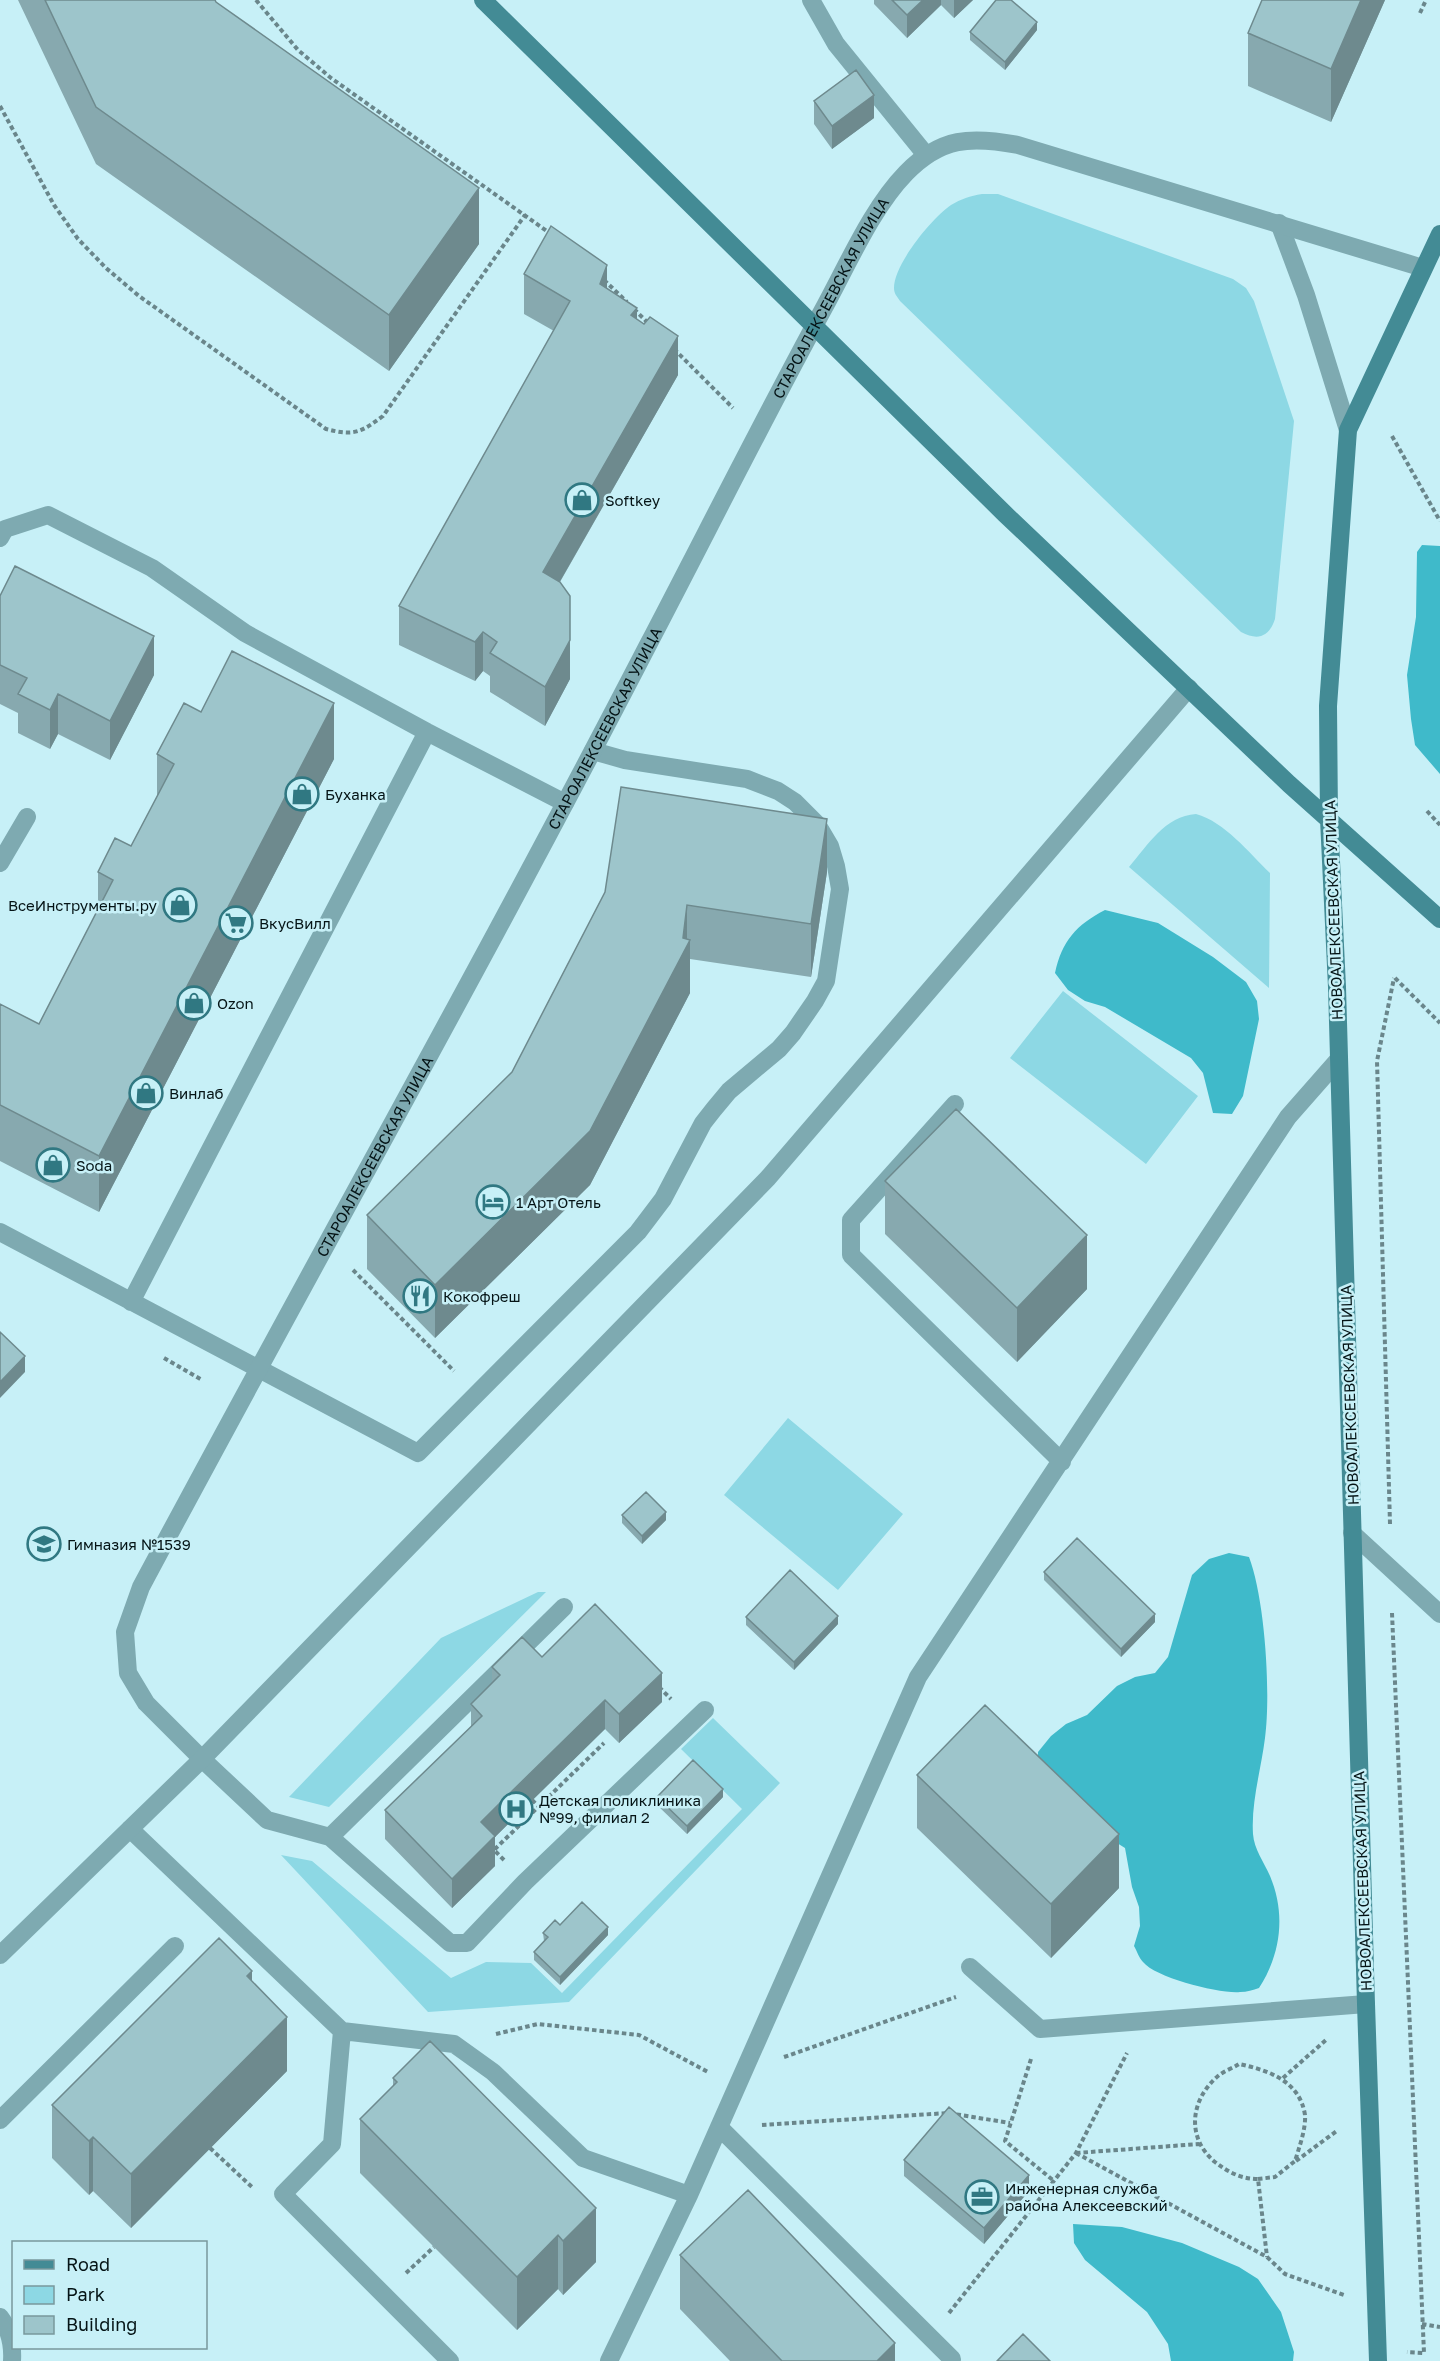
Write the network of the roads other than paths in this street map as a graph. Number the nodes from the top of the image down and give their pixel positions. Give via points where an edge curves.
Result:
1 (483, 0) edge
2 (811, 0) edge
3 (926, 155) junction
4 (1279, 223) junction
5 (1440, 234) edge
6 (1423, 268) junction
7 (814, 326) junction
8 (1348, 430) junction
9 (0, 538) edge
10 (1189, 688) junction
11 (427, 732) junction
12 (593, 751) junction
13 (565, 803) junction
14 (27, 817) dead end
15 (1329, 819) junction
16 (0, 863) edge
17 (1440, 919) edge
18 (1339, 1059) junction
19 (955, 1104) dead end
20 (0, 1232) edge
21 (131, 1302) junction
22 (257, 1369) junction
23 (1062, 1462) junction
24 (1352, 1533) junction
25 (564, 1606) dead end
26 (1440, 1614) edge
27 (699, 1715) road end
28 (202, 1759) junction
29 (130, 1829) junction
30 (330, 1837) junction
31 (175, 1946) dead end
32 (0, 1955) edge
33 (970, 1967) dead end
34 (1366, 2004) junction
35 (342, 2031) junction
36 (0, 2120) edge
37 (719, 2127) junction
38 (689, 2195) junction
39 (0, 2317) edge
40 (12, 2343) edge
41 (952, 2359) dead end
42 (450, 2361) edge
43 (609, 2361) edge
44 (1378, 2361) edge

1 - 7 street
2 - 3 street via 836,44
3 - 4 street, СТАРОАЛЕКСЕЕВСКАЯ УЛИЦА via 967,139 1018,145
3 - 7 street, СТАРОАЛЕКСЕЕВСКАЯ УЛИЦА via 885,199
4 - 6 street, СТАРОАЛЕКСЕЕВСКАЯ УЛИЦА
4 - 8 street, НОВОАЛЕКСЕЕВСКАЯ УЛИЦА via 1306,294
5 - 6 street, НОВОАЛЕКСЕЕВСКАЯ УЛИЦА
6 - 8 street, НОВОАЛЕКСЕЕВСКАЯ УЛИЦА
7 - 10 street
7 - 12 street, СТАРОАЛЕКСЕЕВСКАЯ УЛИЦА
8 - 15 street, НОВОАЛЕКСЕЕВСКАЯ УЛИЦА via 1328,705
9 - 11 street via 5,529 48,515 152,568 245,633
10 - 15 street
10 - 28 street via 768,1178
11 - 13 street
11 - 21 street
12 - 13 street, СТАРОАЛЕКСЕЕВСКАЯ УЛИЦА
12 - 22 street via 625,760 747,779 778,790 809,814 830,846 840,889 826,981 815,1002 793,1034 729,1091 708,1116 663,1199 638,1232 418,1453
13 - 22 street, СТАРОАЛЕКСЕЕВСКАЯ УЛИЦА
14 - 16 street
15 - 17 street
15 - 18 street, НОВОАЛЕКСЕЕВСКАЯ УЛИЦА
18 - 23 street via 1288,1117
18 - 24 street, НОВОАЛЕКСЕЕВСКАЯ УЛИЦА
19 - 23 street via 851,1220 851,1255
20 - 21 street
21 - 22 street
22 - 28 street, СТАРОАЛЕКСЕЕВСКАЯ УЛИЦА via 141,1587 125,1632 128,1673 146,1703
23 - 37 street via 918,1677
24 - 26 street
24 - 34 street, НОВОАЛЕКСЕЕВСКАЯ УЛИЦА
25 - 30 street
27 - 30 street via 467,1942 450,1942
28 - 29 street
28 - 30 street, СТАРОАЛЕКСЕЕВСКАЯ УЛИЦА via 267,1820
29 - 32 street
29 - 35 street
31 - 36 street
33 - 34 street via 1040,2028
34 - 44 street, НОВОАЛЕКСЕЕВСКАЯ УЛИЦА
35 - 38 street via 454,2044 493,2072 583,2158
35 - 42 street via 332,2144 283,2194
37 - 38 street
37 - 41 street
38 - 43 street
39 - 40 street

